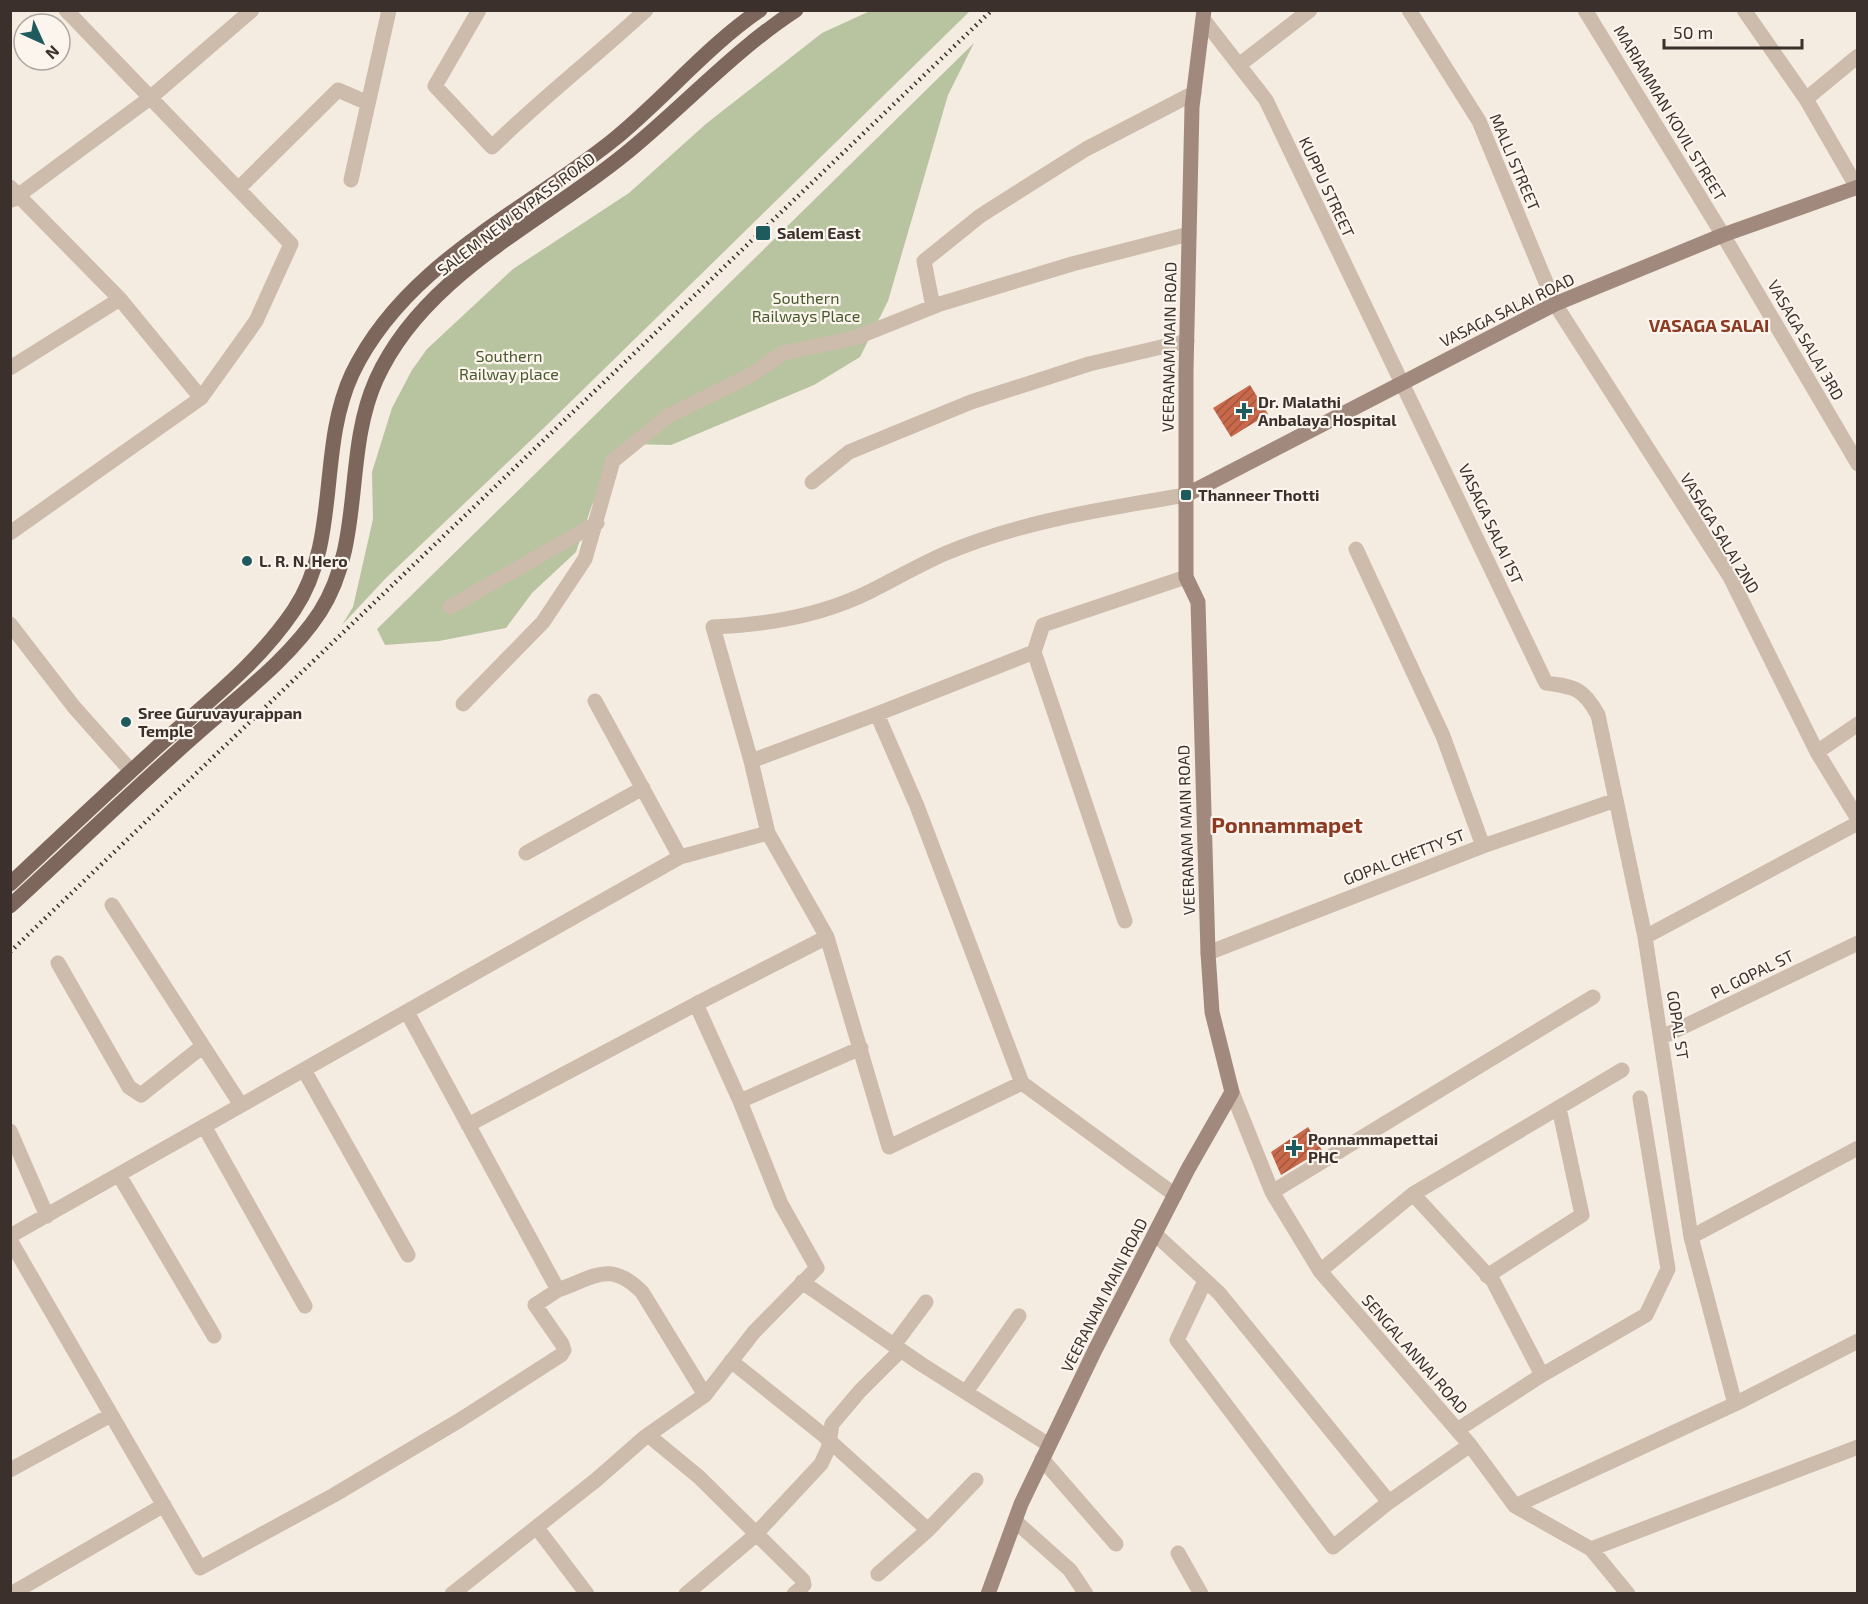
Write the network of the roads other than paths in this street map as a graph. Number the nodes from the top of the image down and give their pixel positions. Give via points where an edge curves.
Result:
1 (66, 10) edge
2 (252, 10) edge
3 (389, 10) edge
4 (479, 10) edge
5 (646, 10) edge
6 (760, 10) edge
7 (796, 10) edge
8 (1310, 10) edge
9 (1409, 10) edge
10 (1585, 10) edge
11 (1744, 10) edge
12 (1204, 15) edge
13 (1857, 56) edge
14 (1239, 65) junction
15 (1194, 93) junction
16 (150, 98) junction
17 (1806, 99) junction
18 (368, 103) junction
19 (351, 180) dead end
20 (1857, 187) edge
21 (238, 189) junction
22 (13, 195) edge
23 (1189, 234) junction
24 (1723, 235) junction
25 (120, 299) junction
26 (1555, 304) junction
27 (933, 307) junction
28 (1187, 341) junction
29 (10, 368) edge
30 (1400, 383) junction
31 (201, 398) junction
32 (1857, 464) edge
33 (812, 482) dead end
34 (1186, 495) junction
35 (597, 523) junction
36 (10, 533) edge
37 (1356, 549) dead end
38 (1186, 577) junction
39 (450, 607) dead end
40 (10, 624) edge
41 (1034, 652) junction
42 (1546, 683) joint
43 (596, 701) dead end
44 (464, 704) dead end
45 (877, 714) junction
46 (1857, 724) edge
47 (1817, 752) junction
48 (751, 761) junction
49 (131, 771) junction
50 (643, 788) junction
51 (1616, 800) junction
52 (1857, 821) edge
53 (768, 833) junction
54 (1483, 846) junction
55 (526, 852) dead end
56 (680, 857) junction
57 (10, 884) edge
58 (10, 906) edge
59 (112, 906) dead end
60 (1125, 921) dead end
61 (827, 937) junction
62 (1645, 937) junction
63 (1857, 943) edge
64 (1208, 953) junction
65 (58, 963) dead end
66 (1593, 997) dead end
67 (696, 1004) junction
68 (406, 1012) junction
69 (1662, 1037) junction
70 (203, 1046) junction
71 (861, 1048) junction
72 (304, 1070) junction
73 (1622, 1070) dead end
74 (1022, 1083) junction
75 (1232, 1092) junction
76 (1640, 1098) dead end
77 (740, 1101) junction
78 (241, 1105) junction
79 (1559, 1108) junction
80 (468, 1125) junction
81 (204, 1126) junction
82 (10, 1131) edge
83 (1857, 1148) edge
84 (118, 1175) junction
85 (1272, 1192) junction
86 (1413, 1194) junction
87 (1175, 1195) junction
88 (47, 1216) junction
89 (1155, 1234) junction
90 (10, 1236) edge
91 (1691, 1237) junction
92 (10, 1240) edge
93 (408, 1255) dead end
94 (1320, 1271) junction
95 (1487, 1276) junction
96 (1205, 1281) junction
97 (802, 1282) junction
98 (558, 1290) junction
99 (926, 1302) dead end
100 (305, 1306) dead end
101 (1019, 1316) dead end
102 (214, 1336) dead end
103 (1857, 1341) edge
104 (898, 1348) junction
105 (731, 1361) junction
106 (1542, 1375) junction
107 (966, 1392) junction
108 (705, 1395) junction
109 (1735, 1404) junction
110 (111, 1415) junction
111 (1457, 1430) junction
112 (648, 1435) junction
113 (830, 1441) junction
114 (1049, 1445) junction
115 (1470, 1445) junction
116 (1857, 1447) edge
117 (1042, 1459) junction
118 (10, 1470) edge
119 (976, 1480) dead end
120 (1389, 1502) junction
121 (164, 1505) junction
122 (1515, 1506) junction
123 (1015, 1521) junction
124 (537, 1528) junction
125 (928, 1530) junction
126 (756, 1534) junction
127 (1116, 1544) dead end
128 (1591, 1549) junction
129 (1178, 1553) dead end
130 (878, 1574) dead end
131 (11, 1593) edge
132 (452, 1593) edge
133 (586, 1593) edge
134 (686, 1593) edge
135 (794, 1593) edge
136 (988, 1593) edge
137 (1086, 1593) edge
138 (1202, 1593) edge
139 (1628, 1593) edge

1 - 16 street
2 - 16 street
3 - 18 street
4 - 5 street via 435,86 492,147
6 - 49 main road, SALEM NEW BYPASS ROAD via 612,141 443,263 384,322 364,350 341,406 331,446 320,557 309,585 258,657
7 - 58 main road, SALEM NEW BYPASS ROAD via 750,43 613,164 456,279 409,324 391,350 366,403 357,442 342,566 333,591 318,614 281,658
8 - 14 street
9 - 26 street, MALLI STREET via 1479,121
10 - 24 street, MARIAMMAN KOVIL STREET
11 - 17 street
12 - 14 street, KUPPU STREET
12 - 15 main road, VEERANAM MAIN ROAD
13 - 17 street
14 - 30 street, KUPPU STREET via 1266,100
15 - 23 main road, VEERANAM MAIN ROAD
15 - 27 street via 1086,149 980,216 924,261
16 - 21 street
16 - 22 street
17 - 20 street
18 - 19 street
18 - 21 street via 338,90
20 - 24 main road, VASAGA SALAI ROAD
21 - 31 street via 291,244 256,321
22 - 25 street
23 - 27 street via 1072,264
23 - 28 main road, VEERANAM MAIN ROAD
24 - 26 main road, VASAGA SALAI ROAD
24 - 32 street, VASAGA SALAI 3RD
25 - 29 street
25 - 31 street
26 - 30 main road, VASAGA SALAI ROAD
26 - 47 street, VASAGA SALAI 2ND via 1730,577
27 - 35 street via 855,338 783,353 751,375 668,416 614,461
28 - 33 street via 1089,364 971,402 849,452
28 - 34 main road, VEERANAM MAIN ROAD
30 - 34 main road, VASAGA SALAI ROAD
30 - 42 street, VASAGA SALAI 1ST
31 - 36 street
34 - 38 main road, VEERANAM MAIN ROAD
34 - 48 street via 1044,520 944,554 827,609 785,621 713,627
35 - 39 street
35 - 44 street via 585,559 543,622
37 - 54 street via 1443,736
38 - 41 street via 1043,625
38 - 64 main road, VEERANAM MAIN ROAD via 1198,602
40 - 49 street via 74,707
41 - 45 street
41 - 60 street
42 - 51 street, GOPAL ST via 1575,687 1589,699 1598,715
43 - 50 street
45 - 48 street
45 - 74 street via 917,806
46 - 47 street
47 - 52 street, VASAGA SALAI 2ND
48 - 53 street
49 - 57 main road, SALEM NEW BYPASS ROAD
50 - 55 street
50 - 56 street
51 - 54 street, GOPAL CHETTY ST
51 - 62 street, GOPAL ST
52 - 62 street
53 - 56 street
53 - 61 street
54 - 64 street, GOPAL CHETTY ST
56 - 68 street
59 - 70 street
61 - 67 street
61 - 71 street
62 - 69 street, GOPAL ST
63 - 69 street, PL GOPAL ST
64 - 75 main road, VEERANAM MAIN ROAD via 1212,1012
65 - 70 street via 129,1087 141,1095
66 - 85 street
67 - 77 street
67 - 80 street
68 - 72 street
68 - 80 street
69 - 91 street, GOPAL ST
70 - 78 street
71 - 74 street via 889,1147
71 - 77 street
72 - 78 street
72 - 93 street
73 - 79 street
74 - 87 street
75 - 85 street, SENGAL ANNAI ROAD
75 - 87 main road, VEERANAM MAIN ROAD
76 - 106 street via 1668,1269 1646,1315
77 - 97 street via 781,1204 817,1268
78 - 81 street
79 - 86 street
79 - 95 street via 1581,1215
80 - 98 street
81 - 84 street
81 - 100 street
82 - 88 street
83 - 91 street
84 - 88 street
84 - 102 street
85 - 94 street, SENGAL ANNAI ROAD
86 - 94 street
86 - 95 street
87 - 89 main road, VEERANAM MAIN ROAD
88 - 90 street
89 - 96 street
89 - 114 main road, VEERANAM MAIN ROAD
91 - 109 street, GOPAL ST
92 - 110 street
94 - 111 street, SENGAL ANNAI ROAD
95 - 106 street
96 - 120 street via 1219,1293
96 - 120 street via 1177,1340 1333,1547
97 - 104 street
97 - 105 street
98 - 108 street via 610,1273 631,1281 642,1292
98 - 121 street via 535,1305 562,1344 561,1354 334,1496 200,1568
99 - 104 street
101 - 107 street
103 - 109 street
104 - 107 street
104 - 113 street via 832,1424
105 - 108 street
105 - 113 street
106 - 111 street
107 - 114 street
108 - 112 street
109 - 122 street
110 - 118 street
110 - 121 street
111 - 115 street, SENGAL ANNAI ROAD
112 - 124 street
112 - 126 street via 699,1477
113 - 125 street
113 - 126 street via 821,1464
114 - 117 main road, VEERANAM MAIN ROAD
115 - 120 street
115 - 122 street, SENGAL ANNAI ROAD
116 - 128 street
117 - 123 main road, VEERANAM MAIN ROAD
117 - 127 street
119 - 125 street
121 - 131 street
122 - 128 street, SENGAL ANNAI ROAD
123 - 136 main road, VEERANAM MAIN ROAD
123 - 137 street via 1070,1570
124 - 132 street
124 - 133 street
125 - 130 street
126 - 134 street
126 - 135 street via 803,1580 804,1585
128 - 139 street, SENGAL ANNAI ROAD
129 - 138 street

